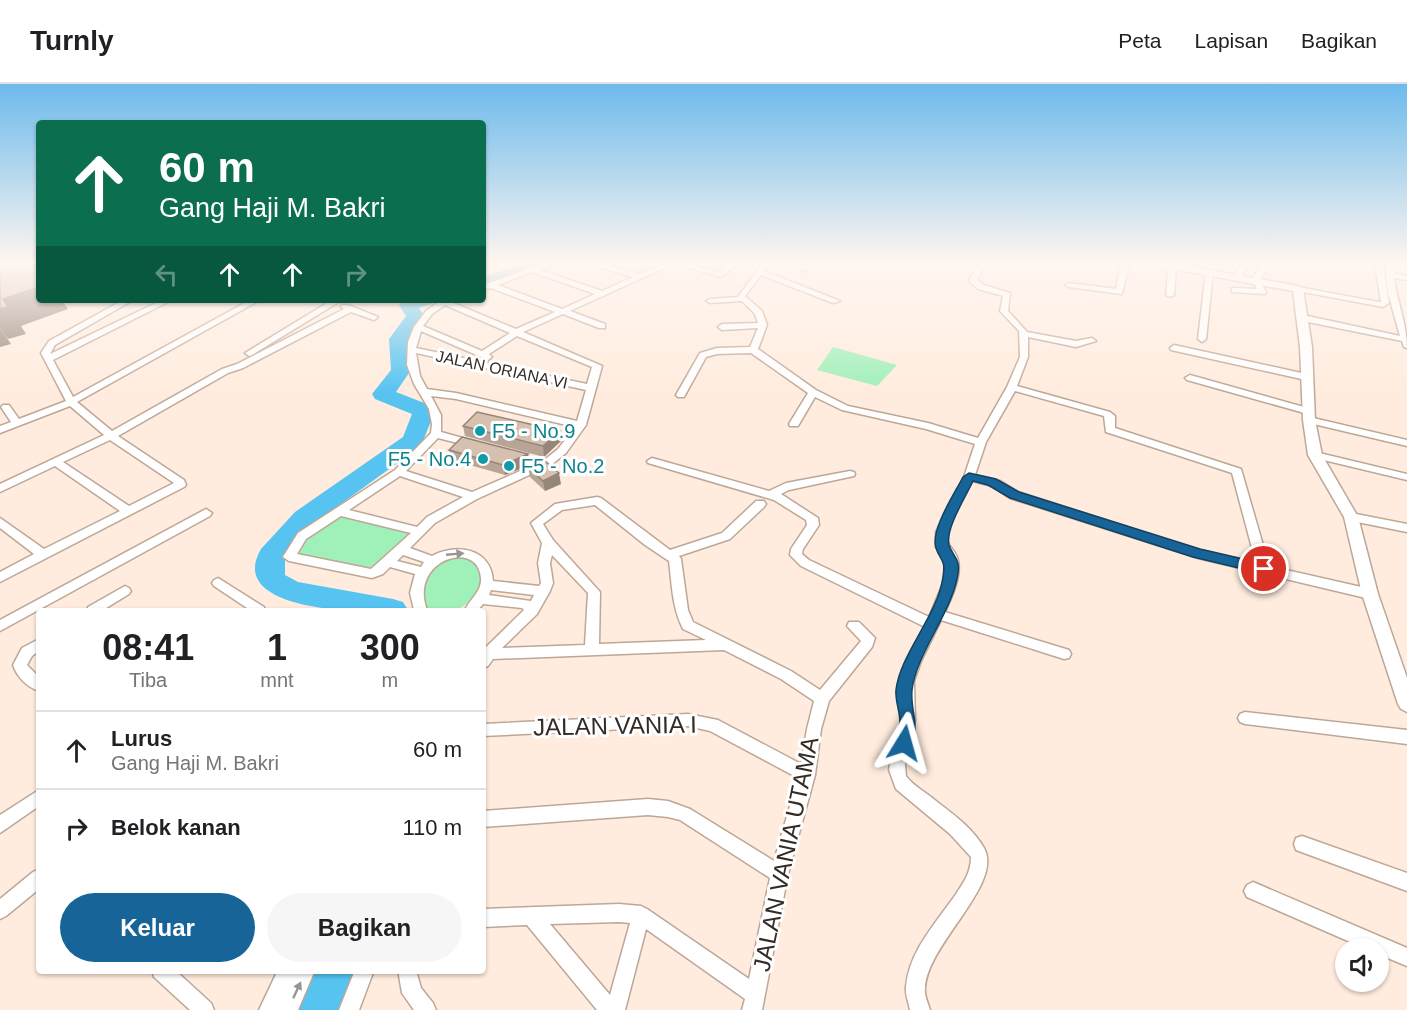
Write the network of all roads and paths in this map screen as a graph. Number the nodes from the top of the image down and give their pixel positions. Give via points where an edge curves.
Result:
1 (116, 307) edge
2 (153, 307) edge
3 (231, 307) edge
4 (242, 307) edge
5 (323, 307) edge
6 (347, 307) edge
7 (436, 307) edge
8 (461, 307) edge
9 (552, 307) edge
10 (573, 307) edge
11 (754, 307) edge
12 (1004, 307) edge
13 (1205, 307) edge
14 (1302, 307) edge
15 (1397, 307) edge
16 (351, 309) junction
17 (564, 311) junction
18 (1397, 313) junction
19 (1407, 315) edge
20 (374, 317) dead end
21 (1303, 318) junction
22 (763, 325) junction
23 (602, 326) dead end
24 (418, 327) junction
25 (722, 327) dead end
26 (519, 332) junction
27 (1024, 334) junction
28 (1202, 339) dead end
29 (1406, 339) edge
30 (1092, 340) dead end
31 (1174, 348) dead end
32 (413, 350) junction
33 (753, 350) junction
34 (483, 354) junction
35 (47, 359) junction
36 (509, 369) junction
37 (225, 371) junction
38 (1306, 376) junction
39 (1190, 378) dead end
40 (1012, 387) junction
41 (591, 388) junction
42 (425, 392) junction
43 (813, 392) junction
44 (681, 395) dead end
45 (69, 399) junction
46 (6, 407) dead end
47 (1308, 415) junction
48 (16, 423) junction
49 (794, 424) dead end
50 (581, 425) junction
51 (0, 430) edge
52 (436, 434) junction
53 (111, 436) junction
54 (981, 442) junction
55 (1407, 443) edge
56 (481, 446) edge
57 (1315, 455) junction
58 (525, 457) edge
59 (652, 461) dead end
60 (57, 463) junction
61 (547, 463) junction
62 (399, 472) junction
63 (850, 474) dead end
64 (969, 477) junction
65 (1407, 477) edge
66 (0, 488) edge
67 (770, 495) junction
68 (474, 496) junction
69 (760, 504) dead end
70 (128, 511) junction
71 (341, 512) junction
72 (206, 513) dead end
73 (1351, 517) junction
74 (0, 522) edge
75 (1407, 528) edge
76 (418, 531) junction
77 (548, 543) junction
78 (400, 549) junction
79 (671, 554) junction
80 (43, 555) junction
81 (433, 561) junction
82 (390, 563) junction
83 (1264, 569) junction
84 (423, 572) junction
85 (0, 577) edge
86 (218, 583) dead end
87 (487, 585) junction
88 (125, 591) dead end
89 (544, 591) junction
90 (1370, 594) junction
91 (481, 599) junction
92 (100, 608) edge
93 (256, 608) edge
94 (420, 608) edge
95 (473, 608) edge
96 (532, 611) junction
97 (934, 619) junction
98 (688, 625) junction
99 (0, 626) edge
100 (854, 626) dead end
101 (690, 645) junction
102 (723, 645) junction
103 (36, 646) edge
104 (592, 649) junction
105 (1064, 654) dead end
106 (486, 657) edge
107 (486, 658) edge
108 (1400, 663) edge
109 (36, 683) edge
110 (822, 699) junction
111 (1407, 704) edge
112 (1245, 718) dead end
113 (486, 730) edge
114 (1407, 737) edge
115 (807, 774) junction
116 (36, 799) edge
117 (486, 819) edge
118 (0, 825) edge
119 (1302, 844) dead end
120 (779, 874) junction
121 (36, 880) edge
122 (1407, 882) edge
123 (1253, 891) dead end
124 (0, 909) edge
125 (530, 915) junction
126 (640, 915) junction
127 (486, 918) edge
128 (1407, 957) edge
129 (165, 974) edge
130 (286, 974) edge
131 (304, 974) edge
132 (362, 974) edge
133 (407, 974) edge
134 (754, 1003) edge
135 (422, 1005) edge
136 (204, 1010) edge
137 (269, 1010) edge
138 (288, 1010) edge
139 (349, 1010) edge
140 (610, 1010) edge
141 (615, 1010) edge
142 (920, 1010) edge

1 - 35 street via 45,348
2 - 35 street
3 - 45 street
4 - 45 street
5 - 37 street
6 - 16 street
7 - 24 street
8 - 26 street
9 - 17 street
10 - 17 street
11 - 22 street
12 - 27 street
13 - 28 street
14 - 21 street
15 - 18 street
16 - 20 street
16 - 37 street
17 - 23 street
17 - 26 street
18 - 19 street
18 - 29 street
21 - 29 street
21 - 38 street
22 - 25 street
22 - 33 street
24 - 32 street
24 - 34 street
26 - 34 street
26 - 41 street via 597,366
27 - 30 street via 1076,344
27 - 40 street via 1024,357
31 - 38 street
32 - 36 street, JALAN ORIANA VI
32 - 42 street via 414,373
33 - 43 street
33 - 44 street via 703,355
34 - 36 street
35 - 45 street
36 - 41 street, JALAN ORIANA VI
37 - 53 street
38 - 47 street
39 - 47 street
40 - 54 street
40 - 83 street via 1107,414 1110,430 1237,471
41 - 50 street
42 - 50 street
42 - 52 street via 436,408
43 - 49 street
43 - 54 street via 845,408
45 - 48 street
45 - 53 street
46 - 48 street
47 - 55 street
47 - 57 street
48 - 51 street
50 - 61 street via 562,452
52 - 56 street
52 - 62 street
53 - 60 street
53 - 70 street via 180,482
54 - 64 street
57 - 65 street
57 - 73 street
58 - 61 street
59 - 67 street
60 - 66 street
60 - 70 street
61 - 68 street
62 - 68 street
62 - 71 street
63 - 67 street via 786,487
64 - 83 street via 1198,554
64 - 97 street via 942,532 942,547 951,558 952,567
67 - 97 street via 812,518 813,525 795,555 805,563
68 - 76 street
69 - 79 street via 726,536
70 - 80 street
71 - 76 street
71 - 82 street via 302,536 289,557 372,574
72 - 99 street
73 - 75 street
73 - 90 street
74 - 80 street
76 - 78 street
77 - 79 street via 537,523 543,517 559,507 597,501 649,542
77 - 89 street
77 - 104 street via 594,592
78 - 81 street
78 - 82 street
79 - 98 street via 677,565 681,610
80 - 85 street
81 - 84 street
81 -> 87 street via 455,552 471,554 484,566
82 - 84 street
83 - 90 street
84 - 94 street via 416,592
86 - 93 street
87 - 89 street
87 - 91 street
88 - 92 street
89 - 96 street
90 - 108 street
91 - 95 street
91 - 96 street via 526,604
96 - 106 street
97 - 105 street
97 - 142 street via 904,691 908,723 896,775 972,843 980,857 980,867 924,956 915,990
98 - 101 street
98 - 102 street
100 - 110 street, JALAN VANIA UTAMA via 868,638 867,643
101 - 102 street
101 - 104 street
102 - 110 street
103 - 109 street via 27,652 20,665
104 - 107 street
108 - 111 street
110 - 115 street, JALAN VANIA UTAMA
112 - 114 street
113 - 115 street, JALAN VANIA I via 688,720 713,725
115 - 120 street, JALAN VANIA UTAMA
116 - 118 street
117 - 120 street via 648,807 668,809 684,814
119 - 122 street
120 - 134 street, JALAN VANIA UTAMA
121 - 124 street
123 - 128 street
125 - 126 street
125 - 127 street
125 - 140 street
126 - 134 street
126 - 141 street
129 - 136 street
130 - 137 street
138 -> 131 street
132 - 139 street
133 - 135 street via 409,988

